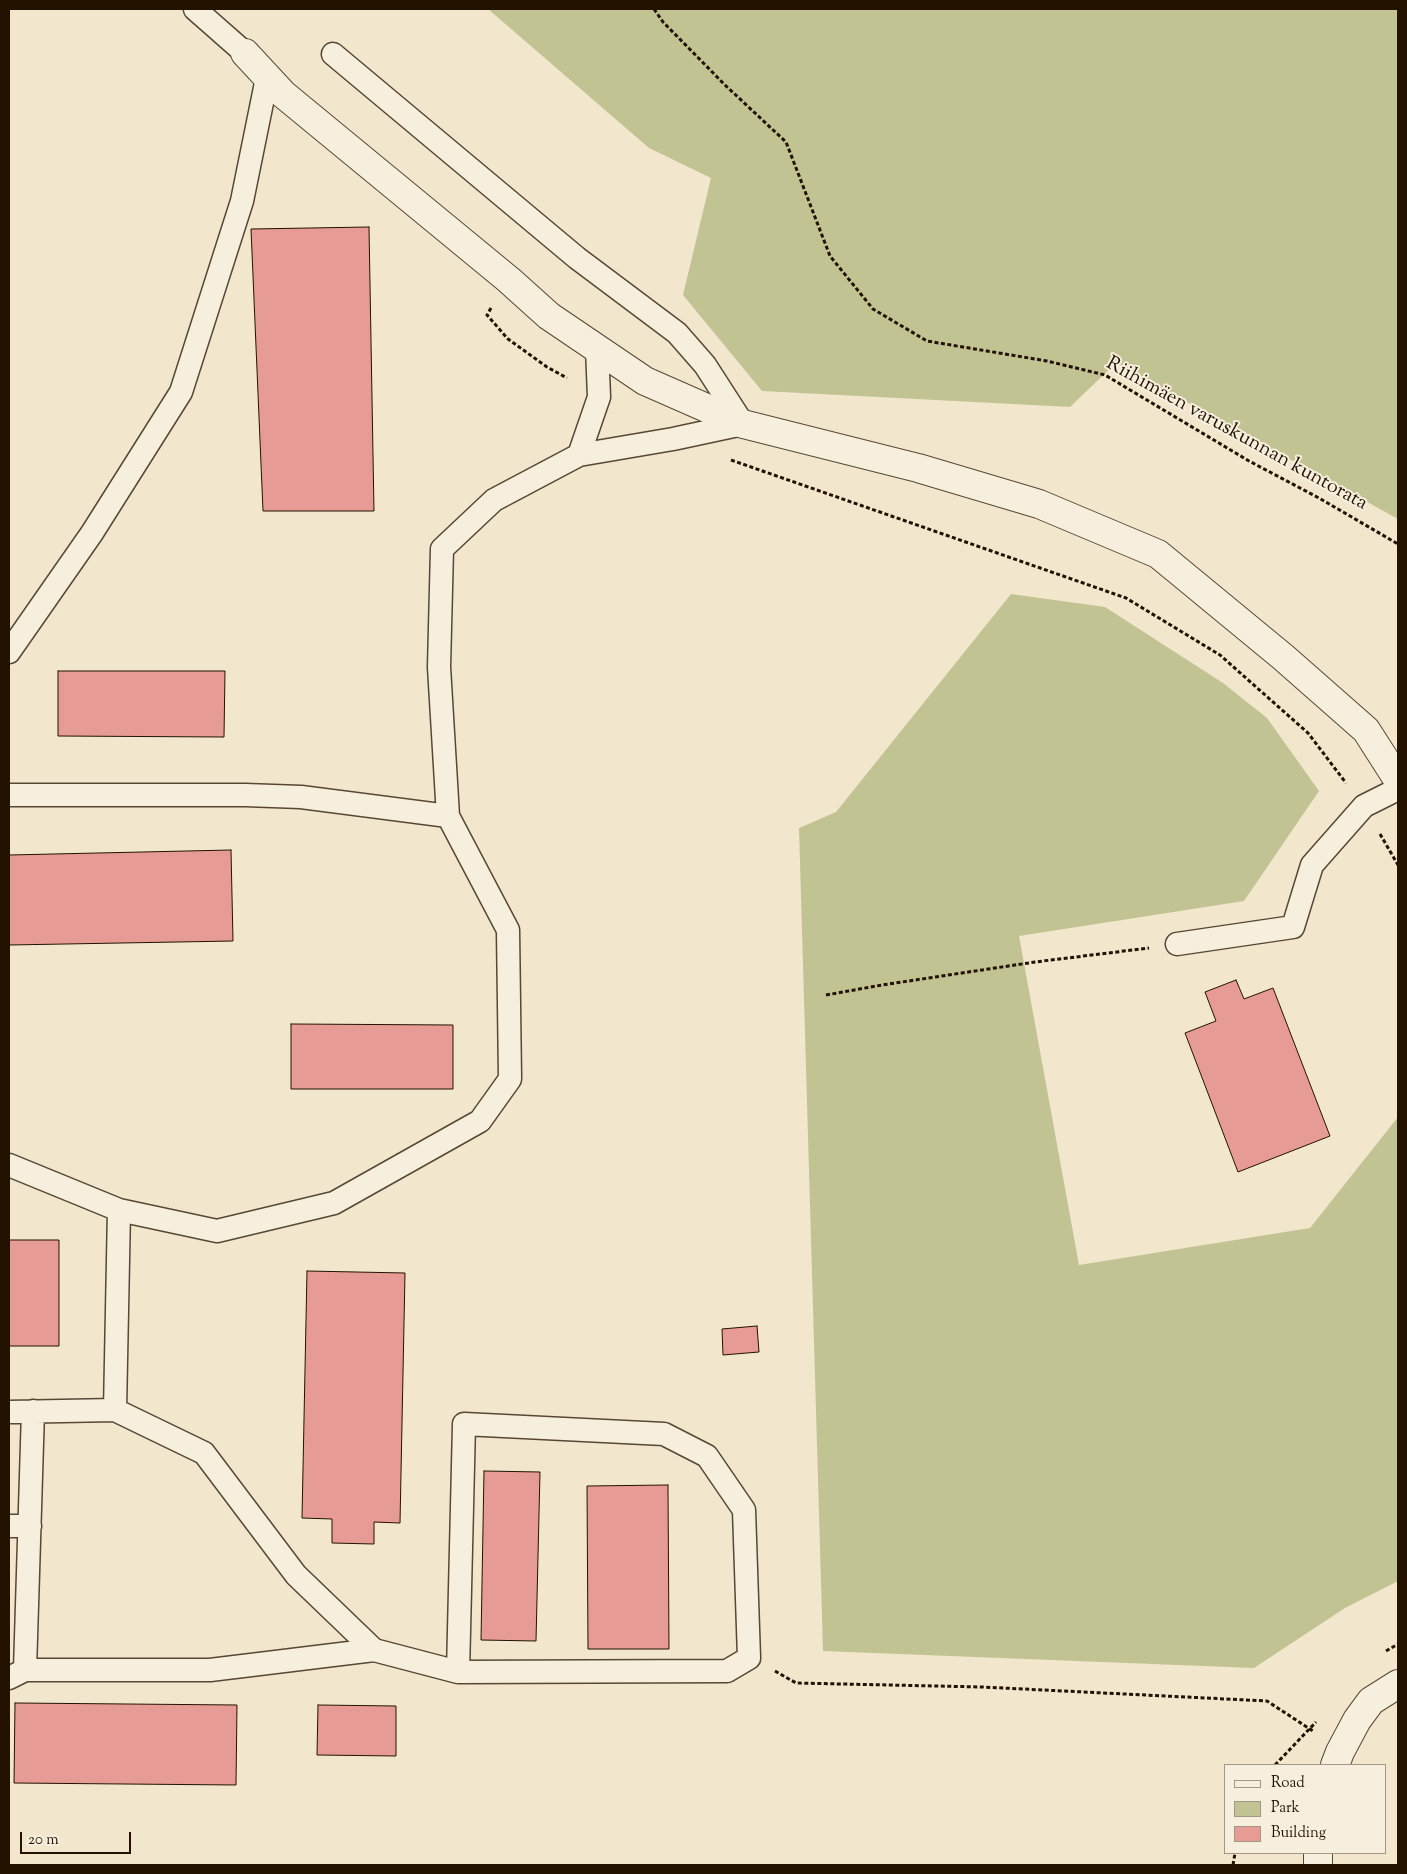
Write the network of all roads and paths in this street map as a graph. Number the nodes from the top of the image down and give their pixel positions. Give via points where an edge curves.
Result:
1 (195, 9) edge
2 (654, 9) edge
3 (245, 53) joint
4 (333, 54) dead end
5 (267, 78) junction
6 (597, 348) junction
7 (743, 424) junction
8 (579, 455) junction
9 (1398, 544) edge
10 (9, 652) edge
11 (1398, 780) edge
12 (1398, 789) edge
13 (9, 795) edge
14 (448, 816) junction
15 (1177, 944) joint
16 (826, 995) dead end
17 (9, 1166) edge
18 (119, 1210) junction
19 (115, 1410) junction
20 (33, 1411) junction
21 (9, 1412) edge
22 (19, 1526) edge
23 (374, 1650) junction
24 (750, 1658) junction
25 (458, 1672) junction
26 (17, 1674) edge
27 (1398, 1684) edge
28 (1337, 1758) edge

1 - 3 lane
2 - 9 path, Riihimäen varuskunnan kuntorata via 663,22 786,142 830,256 873,309 926,341 1047,361 1105,375 1249,461
3 - 5 street
4 - 7 lane via 577,258 677,333 705,365
5 - 6 street via 549,316
5 - 10 lane via 242,201 181,392 92,533
6 - 7 street via 645,381
6 - 8 lane via 599,397
7 - 8 lane
7 - 11 street via 918,468 1039,504 1158,554 1366,730
8 - 14 lane via 494,500 442,549 439,667
12 - 15 lane via 1364,806 1312,864 1293,927
13 - 14 lane via 301,797
14 - 18 lane via 508,930 510,1079 480,1121 334,1203 217,1231
15 - 16 path via 1025,963
17 - 18 lane
18 - 19 lane
19 - 20 lane
19 - 23 lane via 204,1453 296,1575
20 - 21 lane
20 - 22 lane
22 - 26 lane
23 - 25 lane
23 - 26 lane via 210,1670
24 - 25 lane via 727,1671
24 - 25 lane via 744,1510 707,1456 664,1434 464,1424
24 - 28 path via 796,1684 982,1688 1267,1701 1310,1729
27 - 28 street via 1370,1701

